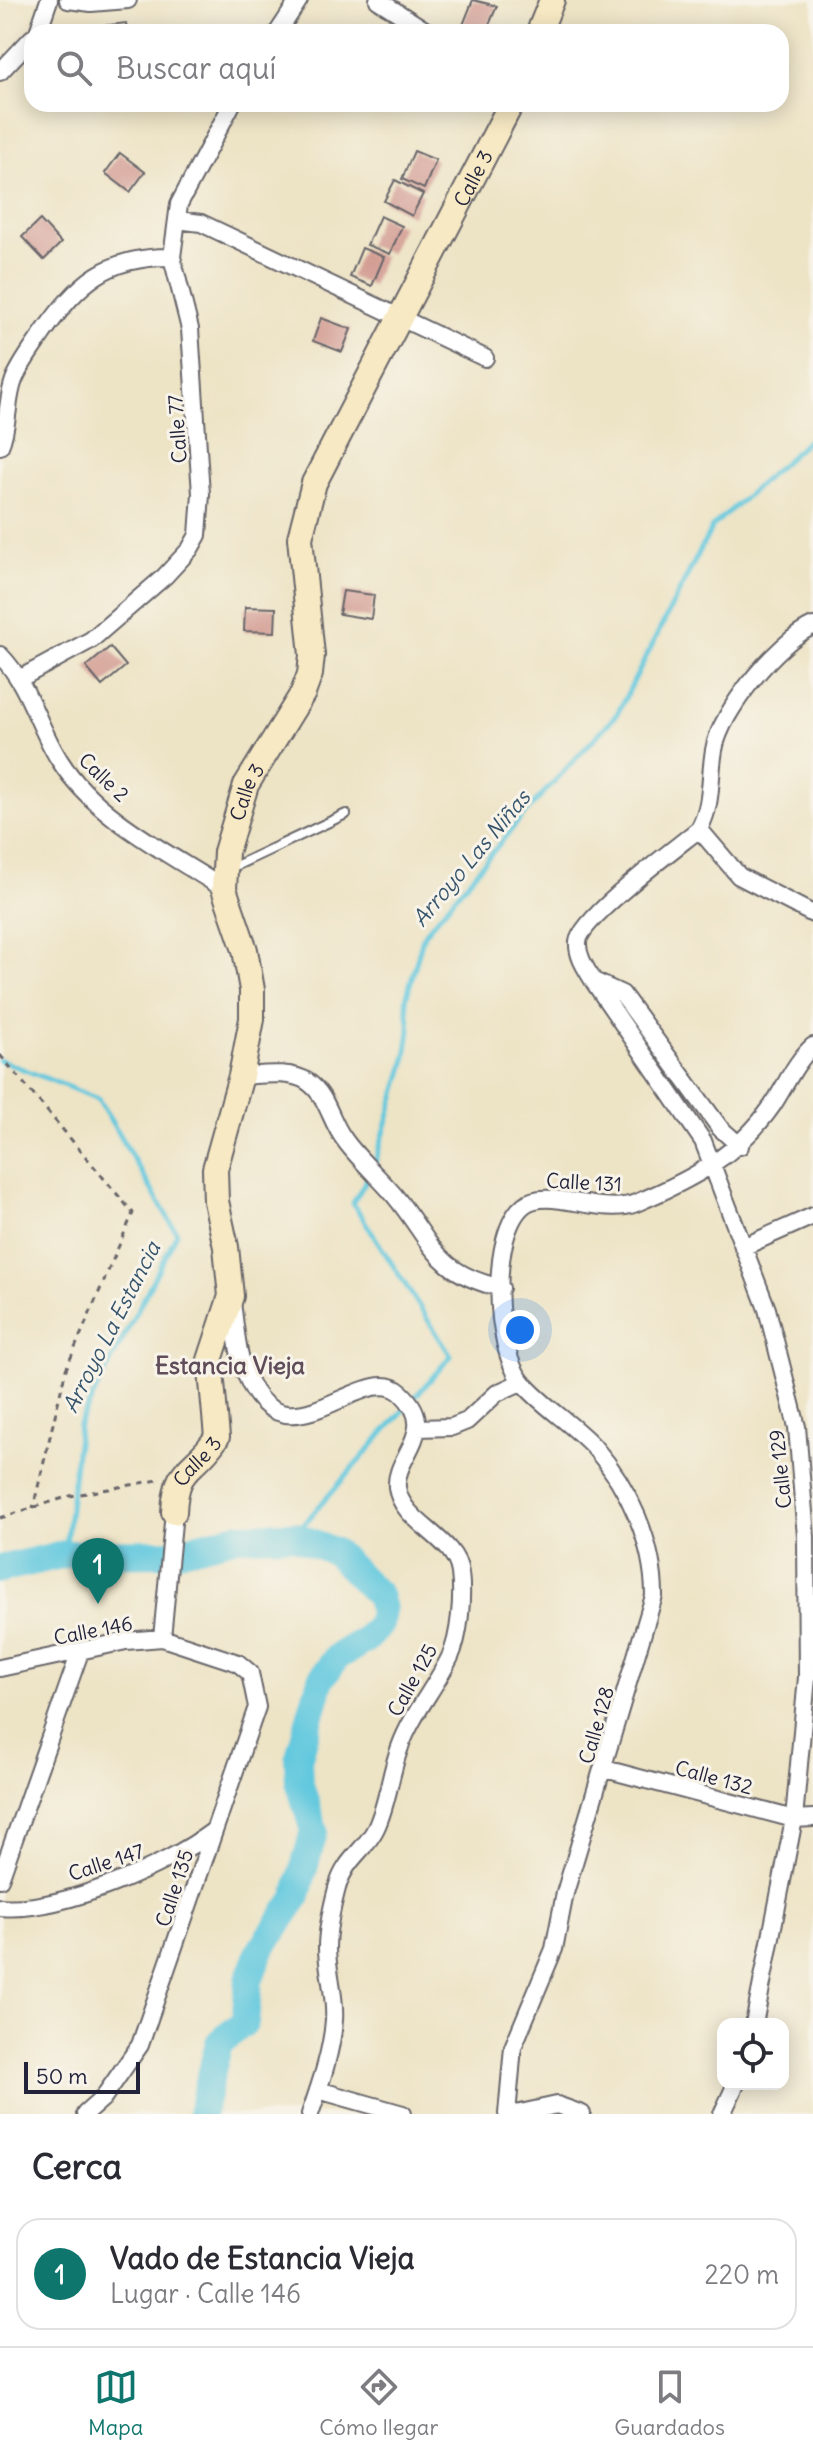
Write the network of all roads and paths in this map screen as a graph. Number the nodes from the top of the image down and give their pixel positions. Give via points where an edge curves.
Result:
1 (49, 0) edge
2 (68, 0) edge
3 (128, 0) edge
4 (299, 0) edge
5 (378, 0) edge
6 (552, 0) edge
7 (41, 24) edge
8 (283, 24) edge
9 (416, 24) edge
10 (542, 24) edge
11 (24, 46) edge
12 (0, 72) edge
13 (227, 112) edge
14 (507, 112) edge
15 (177, 220) junction
16 (172, 257) junction
17 (398, 319) junction
18 (485, 358) dead end
19 (0, 446) edge
20 (813, 626) edge
21 (0, 655) edge
22 (19, 679) junction
23 (346, 814) dead end
24 (699, 829) junction
25 (224, 880) junction
26 (813, 914) edge
27 (594, 982) junction
28 (813, 1046) edge
29 (0, 1055) edge
30 (241, 1076) junction
31 (740, 1146) junction
32 (713, 1165) junction
33 (813, 1216) edge
34 (743, 1247) junction
35 (501, 1288) junction
36 (231, 1296) junction
37 (521, 1382) junction
38 (418, 1428) junction
39 (181, 1475) junction
40 (33, 1508) junction
41 (174, 1512) joint
42 (0, 1518) edge
43 (162, 1638) junction
44 (80, 1652) junction
45 (238, 1663) joint
46 (0, 1668) edge
47 (605, 1769) junction
48 (813, 1818) edge
49 (794, 1819) junction
50 (214, 1830) junction
51 (0, 1879) edge
52 (0, 1907) edge
53 (755, 2018) edge
54 (318, 2090) junction
55 (733, 2090) edge
56 (85, 2114) edge
57 (310, 2114) edge
58 (403, 2114) edge
59 (507, 2114) edge
60 (516, 2114) edge
61 (582, 2114) edge
62 (722, 2114) edge

1 - 7 street
2 - 3 street
4 - 8 street
5 - 9 street
6 - 10 street
11 - 12 street
13 - 15 street, Calle 77 via 193,172
14 - 17 street, Calle 3
15 - 16 street, Calle 77
15 - 17 street via 201,223
16 - 19 street via 127,261 83,283 22,365
16 - 22 street, Calle 77 via 190,329 201,494 198,535 165,576 91,640
17 - 18 street
17 - 25 street, Calle 3 via 314,483 303,515 300,538 310,674 246,785
20 - 24 street via 802,630 764,669 721,724 708,814
21 - 22 street, Calle 2
22 - 25 street, Calle 2 via 60,762 78,784 112,814
23 - 25 lane
24 - 26 street via 739,876
24 - 27 street, Calle 129 via 583,930 578,941 581,959
25 - 30 street, Calle 3 via 252,990
27 - 31 street via 622,994 720,1128
27 - 32 street, Calle 129 via 697,1131
28 - 31 street, Calle 131
29 - 40 path via 133,1213 66,1369
30 - 35 street via 292,1075 308,1081 323,1097 343,1139 413,1218 426,1245 476,1282
30 - 36 street, Calle 3 via 215,1169
31 - 32 street, Calle 131
32 - 34 street, Calle 129
32 - 35 street, Calle 131 via 617,1208 547,1198 526,1202 503,1237
33 - 34 street
34 - 49 street, Calle 129 via 767,1309 792,1403 802,1472 807,1677
35 - 37 street, Calle 131 via 505,1344
36 - 38 street via 241,1361 264,1401 300,1415 383,1384 398,1389 409,1401
36 - 39 street, Calle 3 via 210,1360 217,1437
37 - 38 street via 497,1393 467,1421
37 - 47 street, Calle 128 via 593,1446 618,1480 654,1573 654,1596
38 - 54 street, Calle 125 via 396,1484 400,1498 459,1567 458,1613 451,1654 409,1724 375,1830 349,1859 338,1884 327,1948 334,2021
39 - 40 path
39 - 41 street, Calle 3
40 - 42 path
41 - 43 street
43 - 44 street, Calle 146
43 - 45 street, Calle 146
44 - 46 street, Calle 146
44 - 51 street
45 - 50 street, Calle 135 via 250,1673 257,1707
47 - 49 street, Calle 132
47 - 59 street, Calle 128 via 565,1893 554,1949 513,2047
48 - 49 street, Calle 132
49 - 53 street, Calle 129
50 - 52 street, Calle 147 via 146,1873 41,1904
50 - 56 street, Calle 135 via 140,2045 103,2098
54 - 57 street, Calle 125
54 - 58 street
55 - 62 street
60 - 61 street via 557,2105

